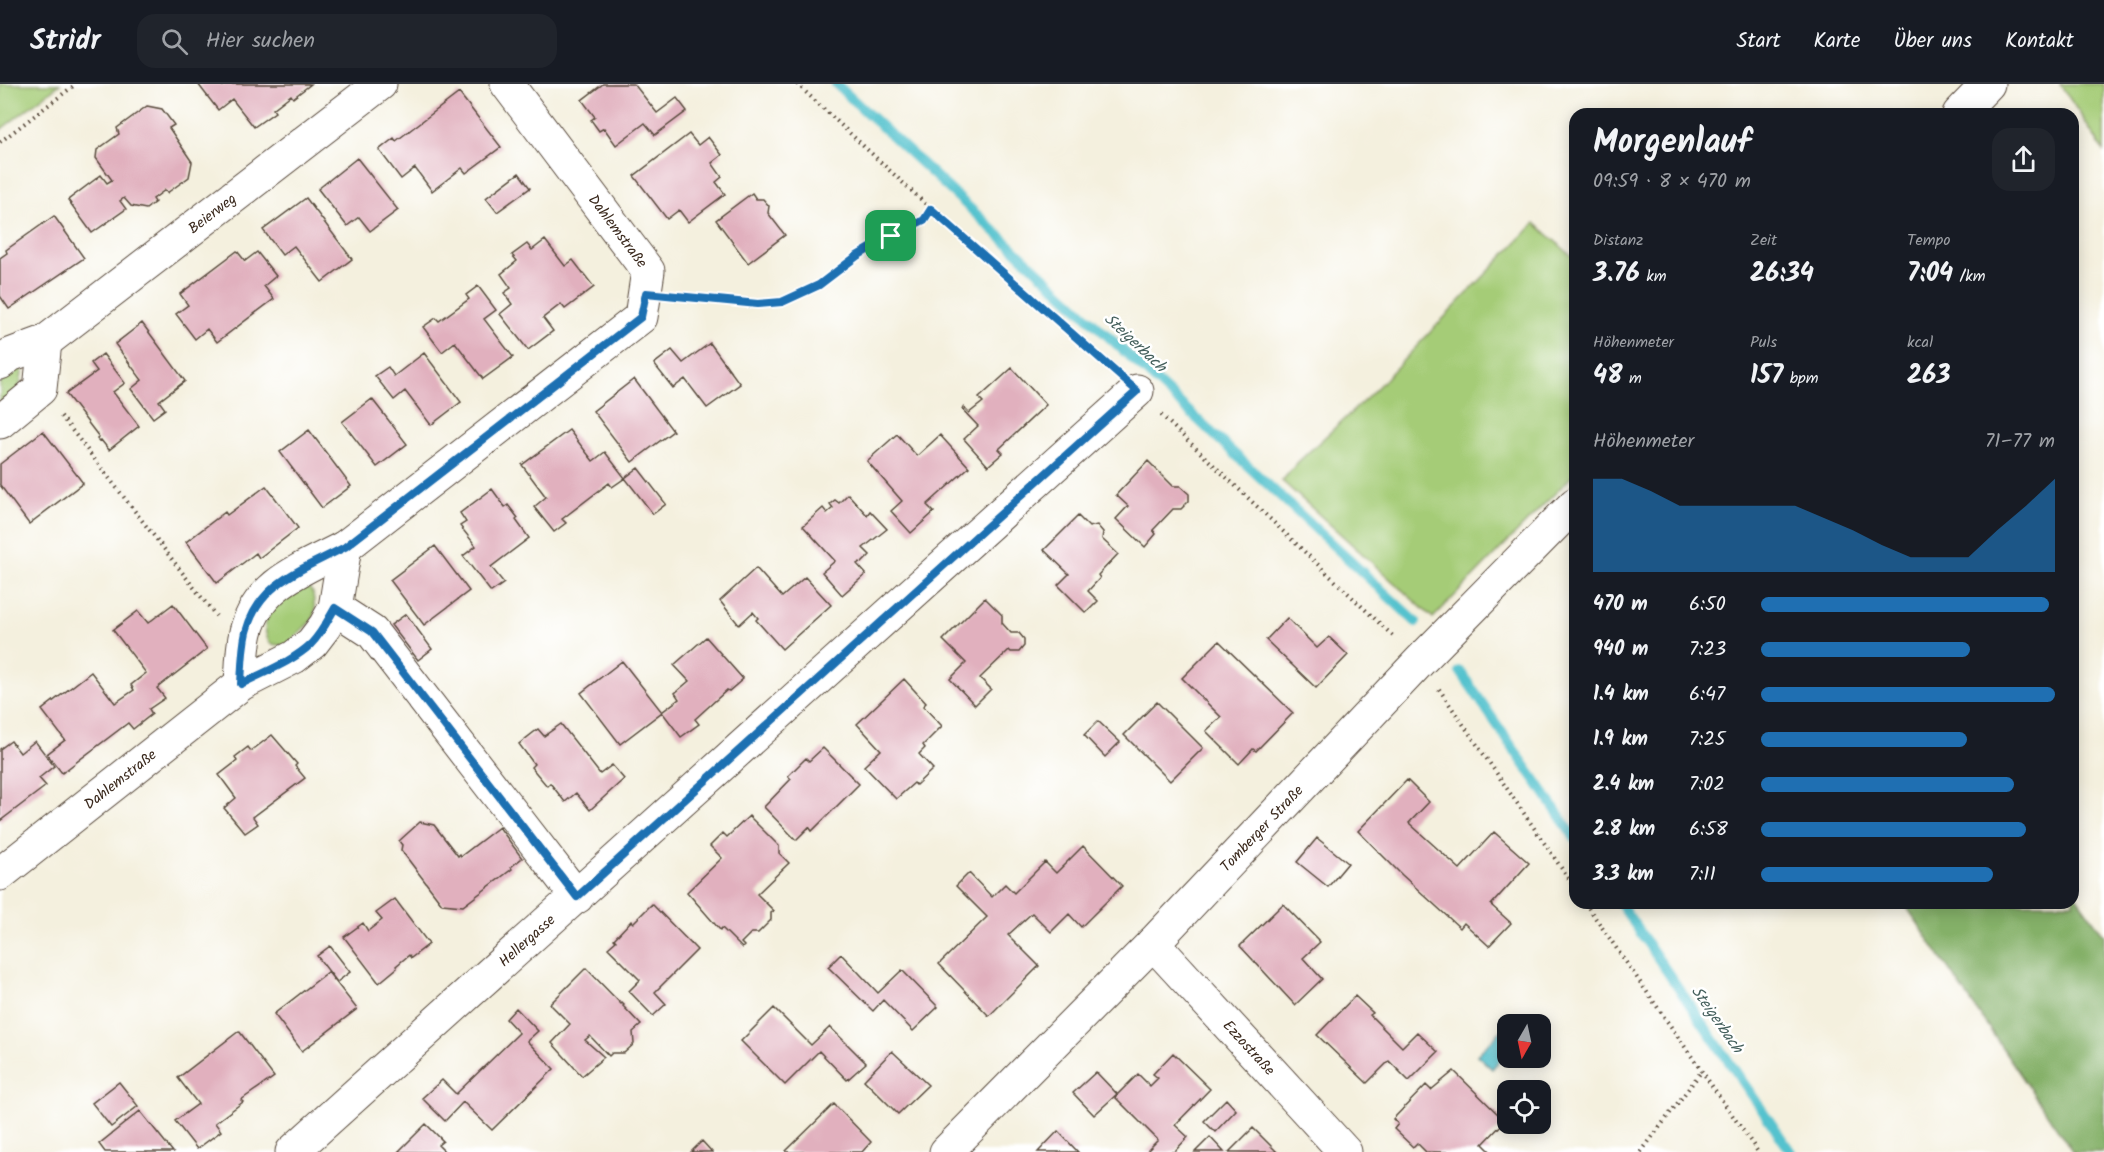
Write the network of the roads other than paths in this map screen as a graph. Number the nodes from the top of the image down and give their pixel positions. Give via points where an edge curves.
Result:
1 (380, 84) edge
2 (507, 84) edge
3 (1988, 84) edge
4 (1965, 108) edge
5 (45, 342) junction
6 (0, 363) edge
7 (1137, 391) road end
8 (0, 422) edge
9 (1569, 510) edge
10 (345, 547) junction
11 (335, 608) junction
12 (241, 684) junction
13 (0, 874) edge
14 (577, 897) junction
15 (1153, 943) junction
16 (292, 1152) edge
17 (946, 1152) edge
18 (1345, 1152) edge

1 - 5 street, Beierweg
2 - 10 street, Dahlemstraße via 648,271 641,317
3 - 4 street
5 - 6 street, Beierweg via 10,355
5 - 8 street via 40,389
7 - 14 street, Hellergasse
9 - 15 street, Tomberger Straße
10 - 11 street, Dahlemstraße
10 - 12 street, Dahlemstraße via 287,576 256,606 246,633
11 - 12 street, Dahlemstraße via 312,643 294,657
11 - 14 street via 372,632
12 - 13 street, Dahlemstraße
14 - 16 street, Hellergasse
15 - 17 street, Tomberger Straße
15 - 18 street, Ezzostraße

